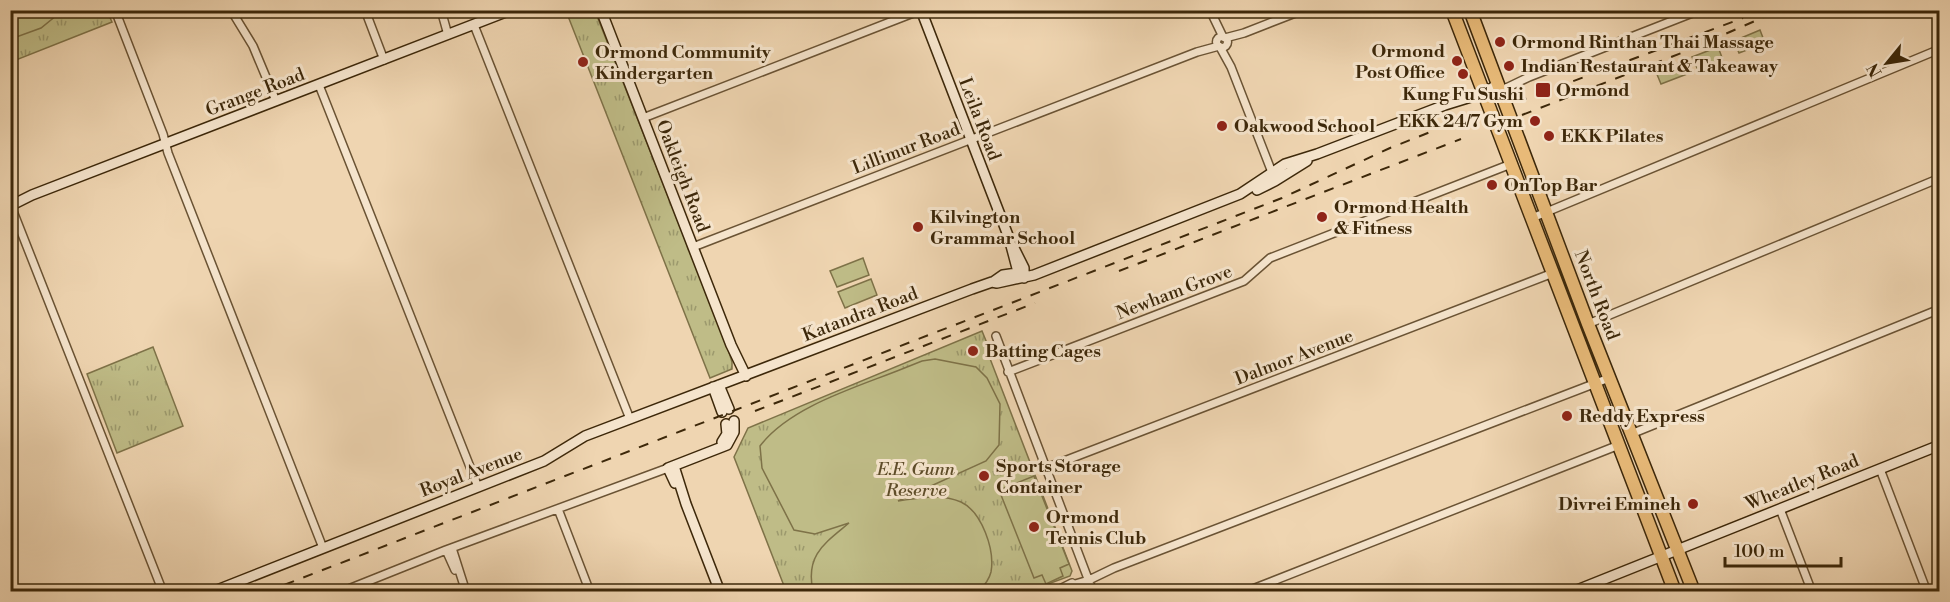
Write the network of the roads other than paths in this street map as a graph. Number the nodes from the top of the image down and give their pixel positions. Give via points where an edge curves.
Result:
1 (115, 10) edge
2 (231, 10) edge
3 (365, 10) edge
4 (442, 10) edge
5 (511, 10) edge
6 (602, 10) edge
7 (921, 10) edge
8 (1210, 10) edge
9 (1304, 10) edge
10 (1452, 10) edge
11 (1470, 10) edge
12 (1700, 10) edge
13 (474, 25) junction
14 (451, 34) junction
15 (1222, 42) junction
16 (1940, 49) edge
17 (384, 60) junction
18 (319, 85) junction
19 (1499, 87) junction
20 (1483, 90) junction
21 (276, 101) junction
22 (643, 118) junction
23 (970, 139) junction
24 (166, 144) junction
25 (1511, 164) junction
26 (1274, 176) junction
27 (1940, 178) edge
28 (11, 206) edge
29 (1546, 212) junction
30 (10, 218) edge
31 (1532, 218) junction
32 (22, 236) junction
33 (693, 247) junction
34 (1553, 273) junction
35 (1022, 274) junction
36 (1940, 309) edge
37 (1588, 324) junction
38 (996, 336) dead end
39 (1008, 372) junction
40 (743, 377) junction
41 (1609, 378) junction
42 (1596, 384) junction
43 (716, 386) junction
44 (725, 411) dead end
45 (630, 419) junction
46 (730, 423) dead end
47 (1631, 434) junction
48 (1619, 445) junction
49 (1940, 445) edge
50 (671, 467) junction
51 (1046, 468) junction
52 (1880, 469) junction
53 (478, 487) junction
54 (1658, 502) junction
55 (1642, 508) junction
56 (558, 509) junction
57 (1780, 509) junction
58 (323, 548) junction
59 (449, 549) junction
60 (1677, 550) junction
61 (1661, 556) junction
62 (1088, 578) junction
63 (163, 591) edge
64 (212, 591) edge
65 (341, 591) edge
66 (466, 591) edge
67 (590, 591) edge
68 (720, 591) edge
69 (1054, 591) edge
70 (1094, 591) edge
71 (1245, 591) edge
72 (1572, 591) edge
73 (1675, 591) edge
74 (1694, 591) edge
75 (1812, 591) edge
76 (1927, 591) edge

1 - 24 street
2 - 21 street via 253,46
3 - 17 street
4 - 14 street
5 - 13 street, Grange Road
6 - 22 street, Oakleigh Road
7 - 22 street
7 - 23 street, Leila Road
8 - 15 street
9 - 15 street, Lillimur Road
10 - 20 highway, North Road
11 - 19 highway, North Road
12 - 19 street
13 - 14 street, Grange Road
13 - 45 street
14 - 17 street, Grange Road
15 - 23 street, Lillimur Road
15 - 26 street
16 - 29 street
17 - 18 street, Grange Road
18 - 21 street, Grange Road
18 - 53 street
19 - 20 street, Katandra Road
19 - 29 highway, North Road
20 - 25 highway, North Road
20 - 26 street, Katandra Road via 1317,154
21 - 24 street, Grange Road
22 - 33 street, Oakleigh Road
23 - 33 street, Lillimur Road
23 - 35 street, Leila Road
24 - 28 street, Grange Road
24 - 58 street
25 - 31 highway, North Road
25 - 39 street, Newham Grove via 1270,258 1244,281
26 - 35 street, Katandra Road via 1257,189 1042,271
27 - 37 street
28 - 32 street
29 - 31 street
29 - 37 highway, North Road
30 - 32 street
31 - 34 highway, North Road
32 - 63 street
33 - 40 street, Oakleigh Road
34 - 42 highway, North Road
34 - 51 street, Dalmor Avenue
35 - 40 street, Katandra Road
36 - 47 street
37 - 41 highway, North Road
38 - 39 street
39 - 51 street
40 - 43 street, Royal Avenue
41 - 42 street
41 - 47 highway, North Road
42 - 48 highway, North Road
42 - 62 street
43 - 44 street
43 - 45 street, Royal Avenue
45 - 53 street, Royal Avenue via 578,439 544,461
46 - 50 street via 717,449
47 - 54 highway, North Road
48 - 55 highway, North Road
48 - 71 street
49 - 52 street, Wheatley Road
50 - 56 street
50 - 68 street
51 - 62 street
52 - 57 street, Wheatley Road
52 - 76 street
53 - 58 street, Royal Avenue
54 - 55 highway
54 - 60 highway, North Road
55 - 61 highway, North Road
56 - 59 street
56 - 67 street
57 - 60 street, Wheatley Road
57 - 75 street
58 - 64 street, Royal Avenue
59 - 65 street
59 - 66 street
60 - 61 street, Wheatley Road
60 - 74 highway, North Road
61 - 72 street, Wheatley Road
61 - 73 highway, North Road
62 - 69 street
62 - 70 street

